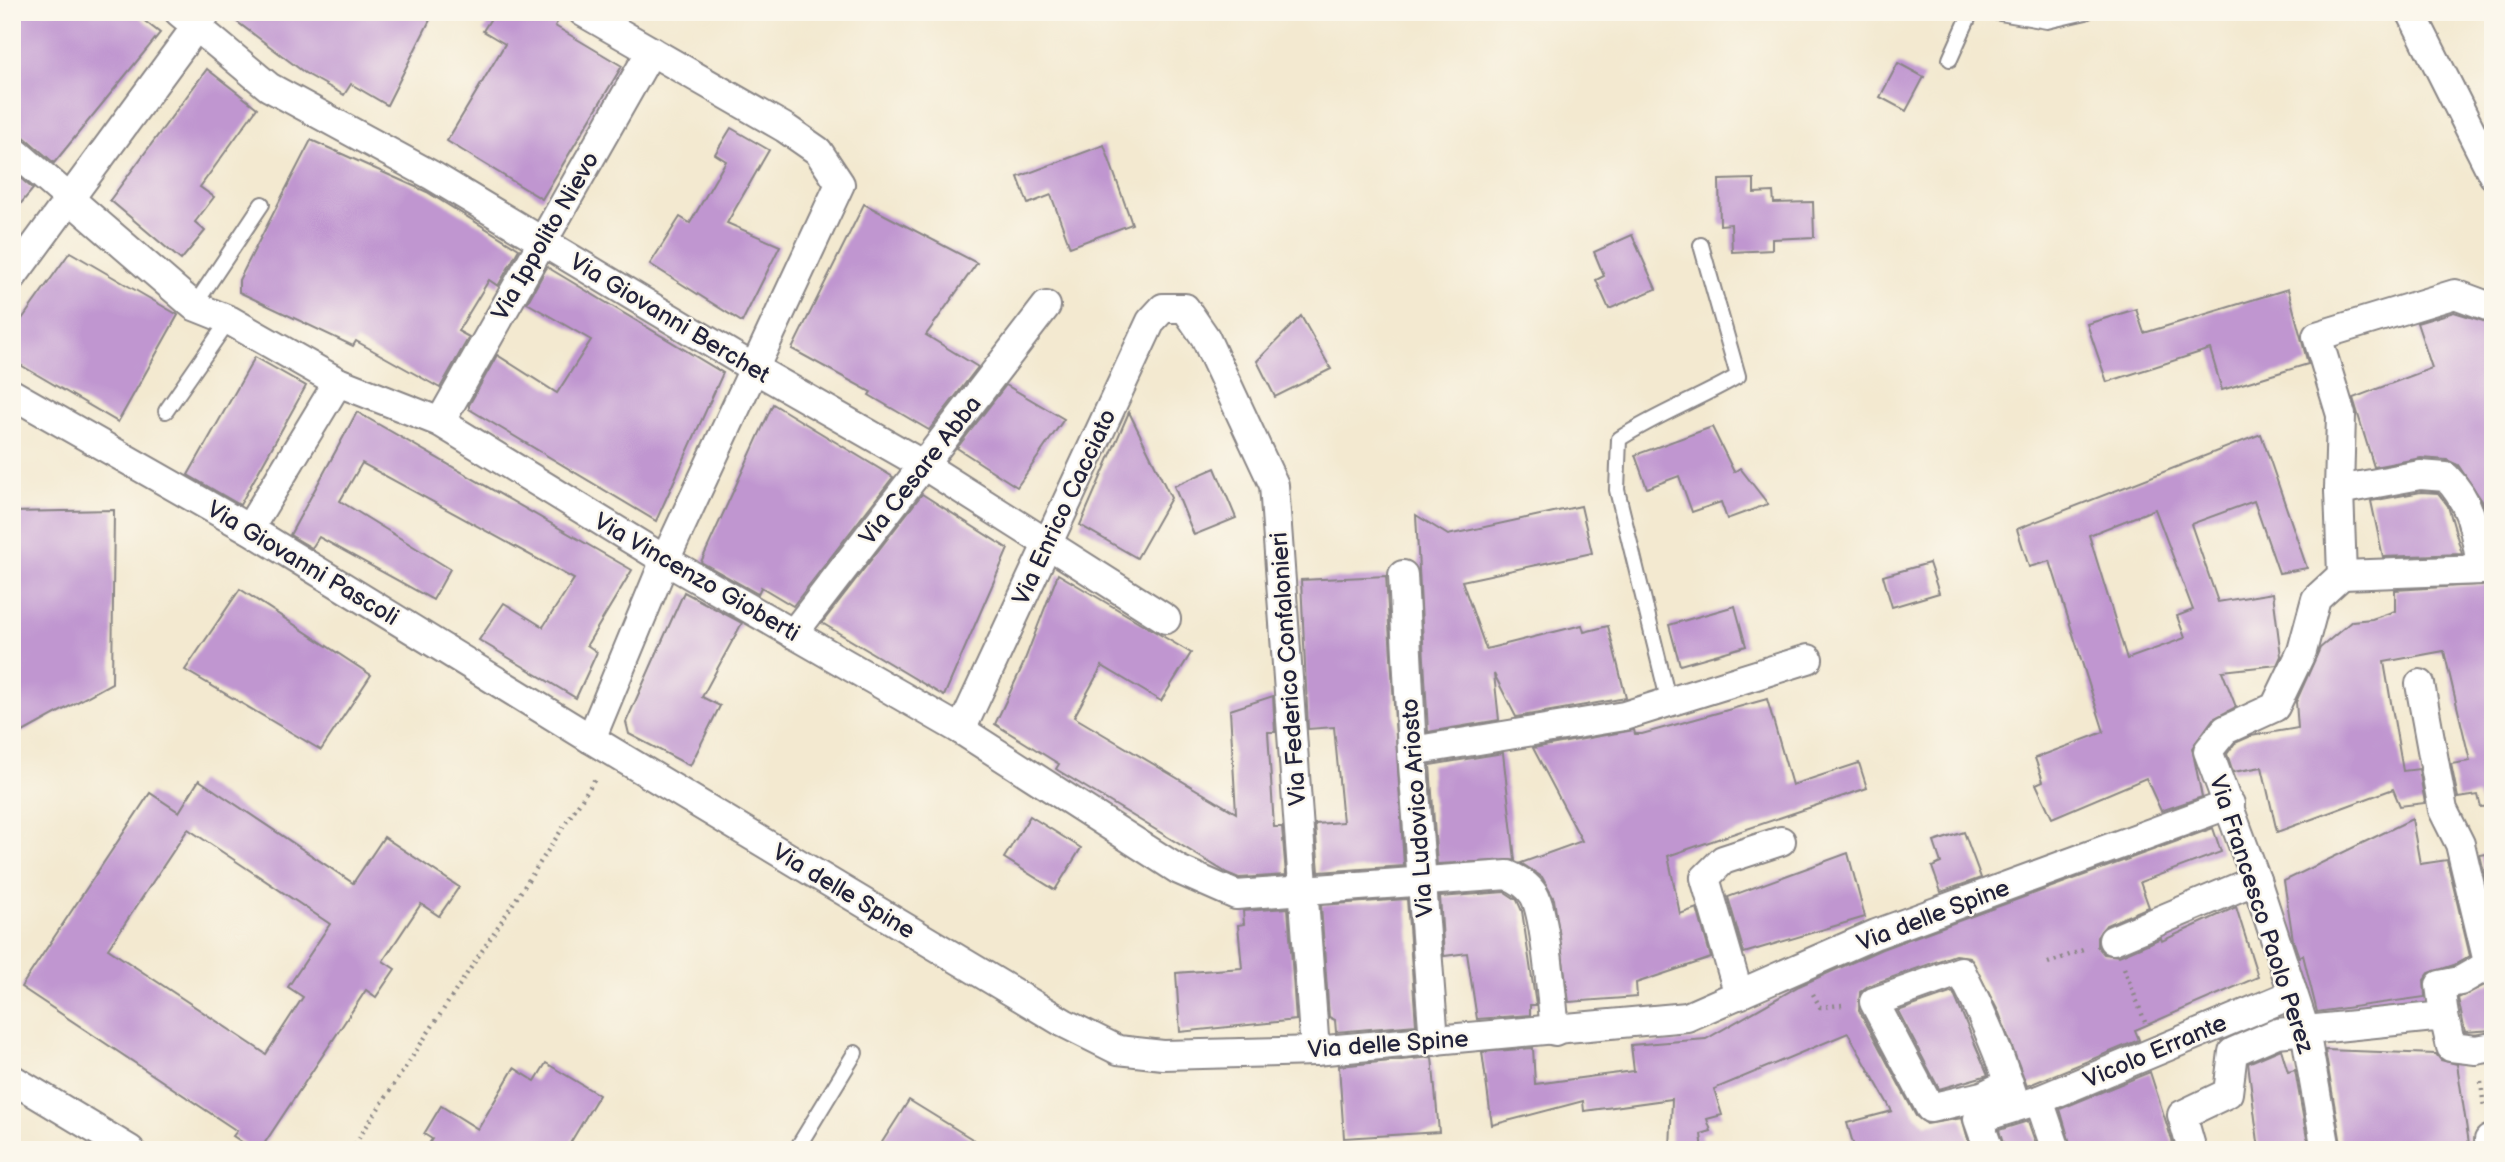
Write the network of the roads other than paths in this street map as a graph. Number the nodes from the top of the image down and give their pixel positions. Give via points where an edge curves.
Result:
1 (583, 12) edge
2 (1971, 12) edge
3 (1994, 12) edge
4 (2086, 12) edge
5 (2411, 12) edge
6 (194, 17) edge
7 (651, 51) junction
8 (1950, 59) dead end
9 (12, 149) edge
10 (2493, 175) edge
11 (70, 200) junction
12 (262, 204) dead end
13 (542, 241) junction
14 (1701, 245) dead end
15 (12, 277) edge
16 (194, 306) junction
17 (1046, 306) dead end
18 (1185, 308) joint
19 (2493, 309) edge
20 (229, 320) junction
21 (755, 369) junction
22 (338, 382) junction
23 (12, 394) edge
24 (166, 411) dead end
25 (440, 422) junction
26 (925, 466) junction
27 (2339, 490) junction
28 (249, 529) junction
29 (1046, 543) junction
30 (665, 560) junction
31 (2488, 568) edge
32 (1403, 575) dead end
33 (2342, 575) junction
34 (1166, 619) dead end
35 (793, 634) junction
36 (1808, 659) dead end
37 (2420, 684) dead end
38 (1669, 703) junction
39 (961, 730) junction
40 (602, 746) junction
41 (1412, 751) junction
42 (2230, 804) junction
43 (1781, 841) dead end
44 (2256, 880) junction
45 (1422, 881) junction
46 (1304, 891) junction
47 (2113, 940) road end
48 (2490, 962) edge
49 (2293, 994) junction
50 (1739, 995) junction
51 (2444, 1016) junction
52 (2305, 1030) junction
53 (1555, 1031) junction
54 (1434, 1041) junction
55 (2484, 1048) edge
56 (1315, 1051) junction
57 (855, 1053) dead end
58 (12, 1079) edge
59 (2021, 1096) junction
60 (130, 1150) edge
61 (796, 1150) edge
62 (1989, 1150) edge
63 (2056, 1150) edge
64 (2192, 1150) edge
65 (2326, 1150) edge

1 - 7 street
2 - 8 lane
3 - 4 lane via 2047,21
5 - 10 street
6 - 11 street
6 - 13 street, Via Giovanni Berchet via 269,87
7 - 13 street, Via Ippolito Nievo
7 - 21 street via 818,151 840,184
9 - 11 street, Via Vincenzo Gioberti
11 - 15 street
11 - 16 street, Via Vincenzo Gioberti
12 - 16 lane
13 - 21 street, Via Giovanni Berchet
13 - 25 street, Via Ippolito Nievo
14 - 38 lane via 1738,376 1619,439 1617,490
16 - 20 street, Via Vincenzo Gioberti
17 - 26 street, Via Cesare Abba
18 - 29 street, Via Enrico Cacciato via 1163,308 1151,321
18 - 46 street, Via Federico Confalonieri via 1205,337 1274,485
19 - 27 street via 2455,294 2317,336 2342,415
20 - 22 street, Via Vincenzo Gioberti
20 - 24 lane
21 - 26 street, Via Giovanni Berchet
21 - 30 street
22 - 25 street, Via Vincenzo Gioberti
22 - 28 street
23 - 28 street, Via Giovanni Pascoli
25 - 30 street, Via Vincenzo Gioberti
26 - 29 street, Via Giovanni Berchet
26 - 35 street, Via Cesare Abba
27 - 31 street via 2420,475 2446,477 2461,492
27 - 33 street
28 - 40 street, Via Giovanni Pascoli
29 - 34 street, Via Giovanni Berchet
29 - 39 street, Via Enrico Cacciato
30 - 35 street, Via Vincenzo Gioberti
30 - 40 street
31 - 33 street
32 - 41 street, Via Ludovico Ariosto
33 - 42 street, Via Francesco Paolo Perez via 2316,599 2302,651 2275,707 2225,730 2208,751
35 - 39 street, Via Vincenzo Gioberti
36 - 38 street
37 - 48 street via 2442,810 2460,844
38 - 41 street via 1624,716
39 - 46 street, Via Vincenzo Gioberti via 1179,870 1236,895
40 - 56 street, Via delle Spine via 1064,1023 1118,1050 1163,1055
41 - 45 street, Via Ludovico Ariosto
42 - 44 street, Via Francesco Paolo Perez
42 - 50 street, Via delle Spine via 1876,934
43 - 50 street via 1723,860 1704,878
44 - 47 street
44 - 49 street, Via Francesco Paolo Perez
45 - 46 street, Via Vincenzo Gioberti
45 - 53 street, Via Vincenzo Gioberti via 1508,875 1528,887 1539,906
45 - 54 street, Via Ludovico Ariosto
46 - 56 street, Via Federico Confalonieri
48 - 51 street via 2460,981 2440,985
49 - 52 street, Via Francesco Paolo Perez
49 - 59 street, Vicolo Errante
50 - 53 street, Via delle Spine via 1687,1017
51 - 52 street
51 - 55 street via 2451,1046
52 - 64 street via 2277,1032 2232,1052 2228,1093 2182,1115
52 - 65 street, Via Francesco Paolo Perez
53 - 54 street, Via delle Spine
54 - 56 street, Via delle Spine
57 - 61 lane
58 - 60 street
59 - 59 street, Vicolo Errante via 1961,971 1874,1002 1930,1108 1982,1096
59 - 62 street, Vicolo Errante via 1978,1119
59 - 63 street

